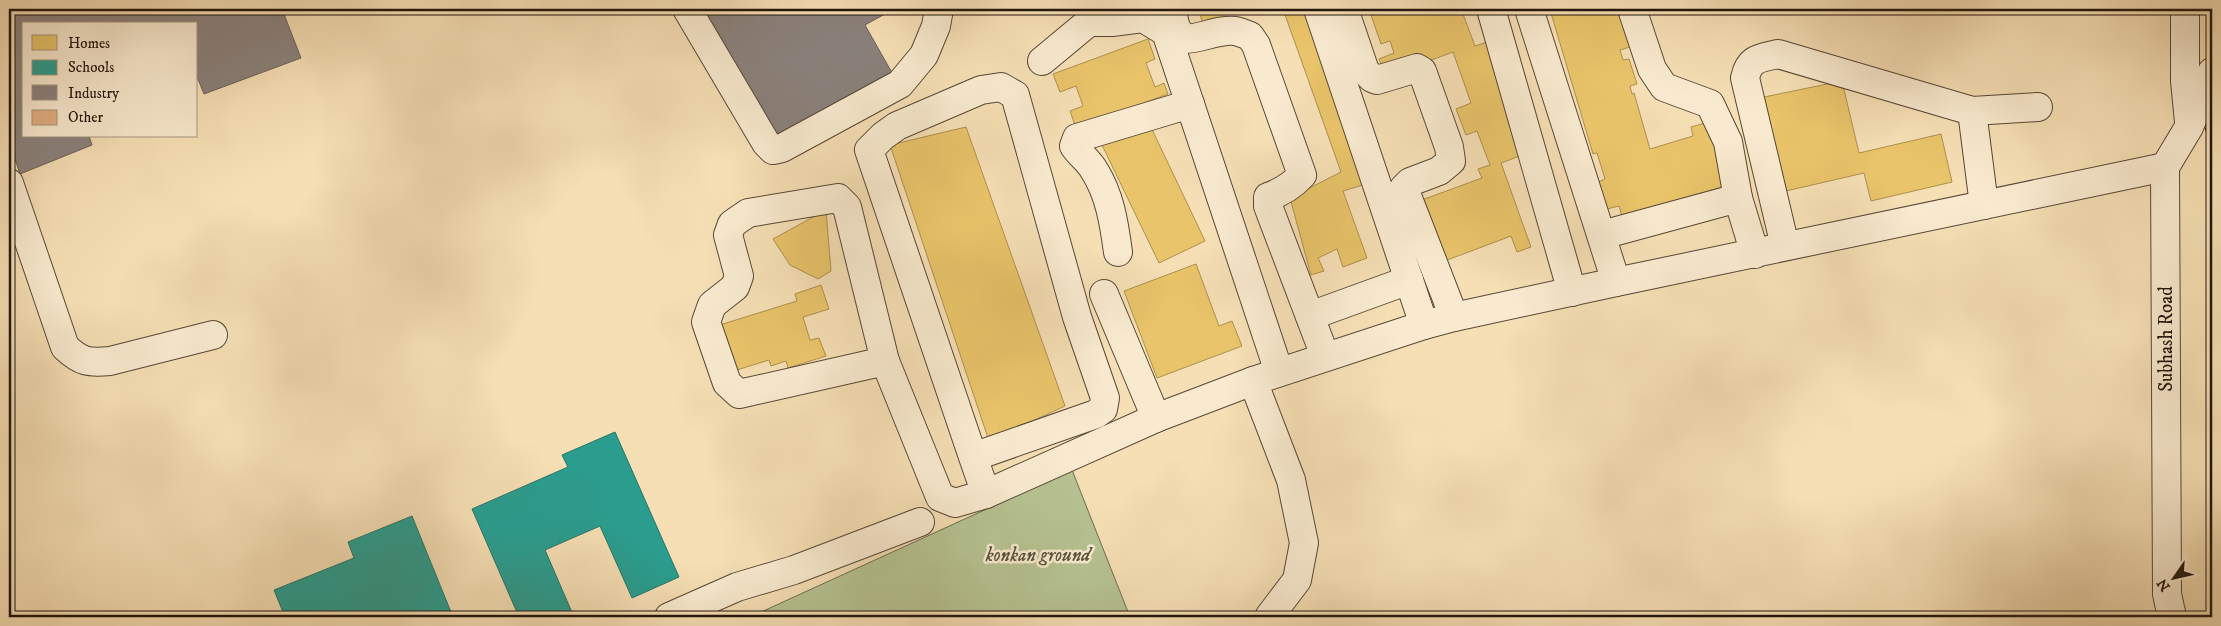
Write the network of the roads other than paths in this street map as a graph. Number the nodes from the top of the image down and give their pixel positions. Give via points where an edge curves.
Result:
1 (687, 9) edge
2 (939, 9) edge
3 (1171, 9) edge
4 (1318, 9) edge
5 (1344, 9) edge
6 (1491, 9) edge
7 (1529, 9) edge
8 (1632, 9) edge
9 (2185, 9) edge
10 (1042, 61) dead end
11 (2212, 72) edge
12 (1190, 104) junction
13 (2038, 107) dead end
14 (1972, 111) junction
15 (2189, 127) junction
16 (2165, 167) junction
17 (9, 183) edge
18 (1738, 198) junction
19 (1984, 205) junction
20 (1602, 235) junction
21 (1785, 246) junction
22 (1118, 252) dead end
23 (1755, 254) junction
24 (1408, 280) junction
25 (1616, 282) junction
26 (1572, 292) junction
27 (1104, 294) dead end
28 (1310, 316) junction
29 (1454, 316) junction
30 (1424, 325) junction
31 (213, 335) dead end
32 (1325, 356) junction
33 (885, 361) junction
34 (1279, 372) junction
35 (1253, 381) junction
36 (1156, 418) junction
37 (973, 457) junction
38 (986, 494) junction
39 (920, 522) dead end
40 (669, 617) edge
41 (1269, 617) edge
42 (2172, 617) edge

1 - 2 street via 773,150 900,84 924,55
3 - 28 street via 1176,28 1184,39 1235,31 1250,36 1256,45 1302,175 1294,184 1268,197 1268,206
4 - 24 street
5 - 29 street via 1365,71 1372,78 1377,80 1417,68 1422,71 1451,161 1439,171 1410,182 1404,188
6 - 26 street
7 - 20 street
8 - 18 street via 1652,69 1664,87 1710,104 1728,142
9 - 15 street
10 - 12 street via 1089,22 1143,18 1166,32
11 - 15 street
12 - 22 street via 1076,138 1074,146 1093,168 1112,212
12 - 34 street
13 - 14 street
14 - 19 street
14 - 21 street via 1778,54 1758,58 1747,67 1745,78
15 - 16 street
16 - 19 street
16 - 42 street, Subhash Road via 2167,594
17 - 31 street via 65,347 78,359 110,361
18 - 20 street
18 - 23 street
19 - 21 street
20 - 25 street
21 - 23 street
23 - 25 street
24 - 28 street
24 - 30 street
25 - 26 street
26 - 29 street
27 - 36 street
28 - 32 street
29 - 30 street
30 - 32 street
32 - 34 street
33 - 33 street via 739,394 727,383 706,322 712,305 735,287 739,276 728,235 732,224 748,213 838,198 847,207
33 - 38 street via 940,497 955,504
34 - 35 street
35 - 36 street
35 - 41 street via 1291,480 1304,543 1297,580
36 - 38 street
37 - 37 street via 869,150 897,126 981,90 1001,87 1015,95 1077,317 1105,398 1103,409 1096,414
37 - 38 street
39 - 40 street via 794,570 737,587

